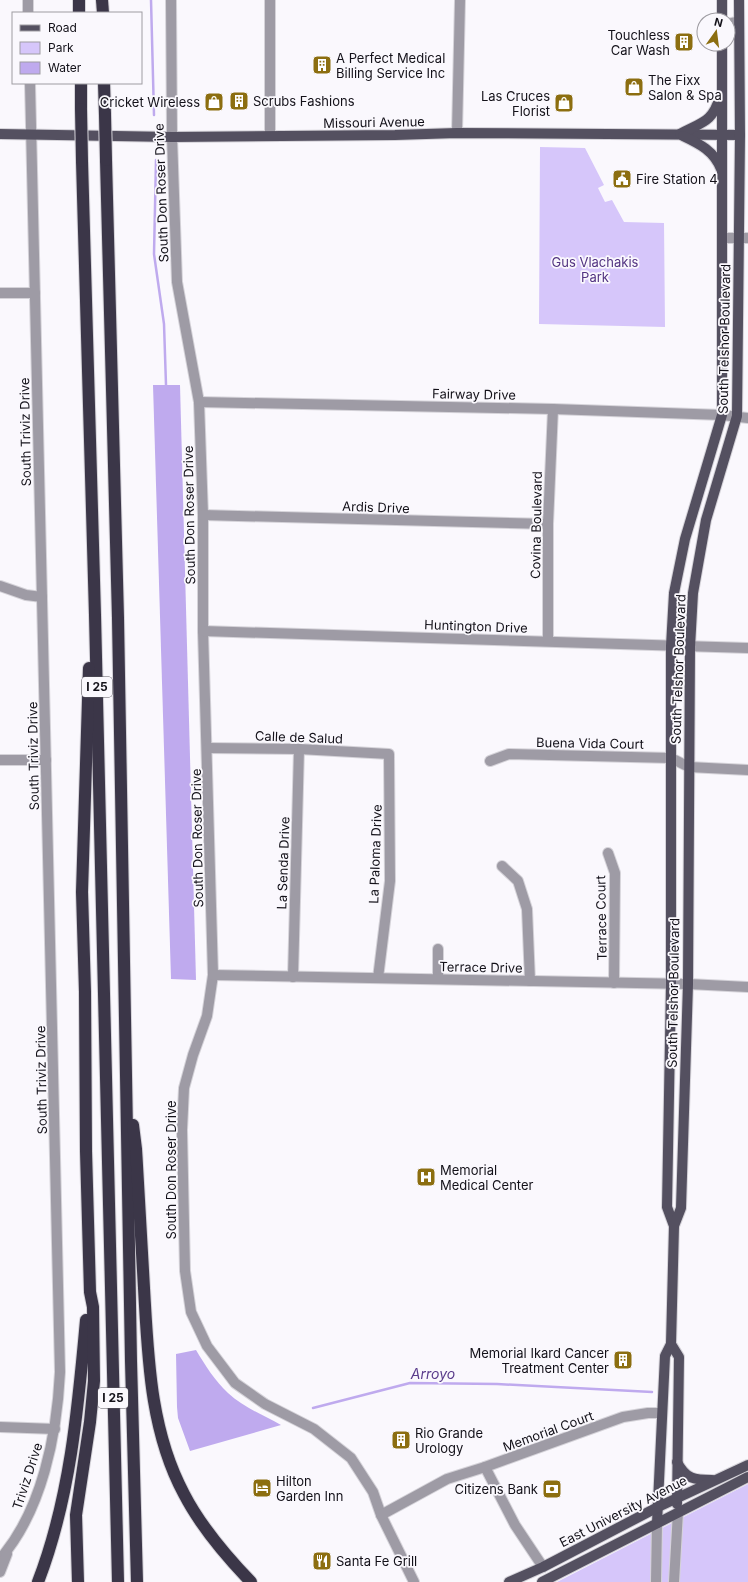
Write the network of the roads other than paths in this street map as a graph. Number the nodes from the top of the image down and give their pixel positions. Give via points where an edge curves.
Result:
1 (28, 0) edge
2 (79, 0) edge
3 (102, 0) edge
4 (171, 0) edge
5 (270, 0) edge
6 (460, 0) edge
7 (722, 0) edge
8 (738, 0) edge
9 (28, 12) edge
10 (79, 12) edge
11 (103, 12) edge
12 (722, 12) edge
13 (739, 21) junction
14 (736, 22) edge
15 (722, 52) edge
16 (30, 84) edge
17 (80, 84) edge
18 (104, 84) edge
19 (722, 89) junction
20 (740, 94) junction
21 (748, 110) edge
22 (457, 133) junction
23 (0, 134) edge
24 (31, 134) junction
25 (680, 135) junction
26 (722, 135) junction
27 (744, 135) edge
28 (270, 136) junction
29 (172, 137) junction
30 (748, 154) edge
31 (722, 172) junction
32 (740, 172) junction
33 (722, 238) junction
34 (743, 238) edge
35 (0, 292) edge
36 (35, 293) junction
37 (198, 402) junction
38 (554, 409) junction
39 (722, 415) junction
40 (737, 416) junction
41 (748, 418) edge
42 (203, 515) junction
43 (548, 524) junction
44 (94, 551) junction
45 (0, 586) edge
46 (42, 597) junction
47 (203, 631) junction
48 (548, 641) junction
49 (671, 646) junction
50 (690, 647) junction
51 (748, 648) edge
52 (208, 748) junction
53 (299, 749) junction
54 (389, 754) joint
55 (671, 758) junction
56 (0, 760) edge
57 (46, 760) junction
58 (490, 761) dead end
59 (689, 767) junction
60 (748, 770) edge
61 (608, 853) dead end
62 (502, 866) dead end
63 (438, 949) dead end
64 (213, 975) junction
65 (293, 977) junction
66 (378, 978) junction
67 (438, 979) junction
68 (530, 981) junction
69 (614, 983) junction
70 (671, 984) junction
71 (688, 984) junction
72 (748, 987) edge
73 (125, 1054) junction
74 (668, 1171) junction
75 (682, 1172) junction
76 (674, 1226) junction
77 (90, 1292) junction
78 (671, 1344) junction
79 (662, 1413) junction
80 (0, 1427) edge
81 (55, 1429) junction
82 (677, 1462) junction
83 (748, 1465) edge
84 (485, 1467) junction
85 (748, 1476) edge
86 (714, 1480) junction
87 (677, 1498) junction
88 (658, 1506) junction
89 (678, 1512) junction
90 (381, 1515) junction
91 (657, 1523) junction
92 (8, 1551) junction
93 (0, 1559) edge
94 (543, 1567) junction
95 (0, 1572) edge
96 (38, 1582) edge
97 (78, 1582) edge
98 (118, 1582) edge
99 (137, 1582) edge
100 (251, 1582) edge
101 (414, 1582) edge
102 (509, 1582) edge
103 (542, 1582) edge
104 (656, 1582) edge
105 (674, 1582) edge

1 - 9 street
2 - 10 highway
3 - 11 highway
4 - 29 street, South Don Roser Drive
5 - 28 street
6 - 22 street
7 - 12 main road
8 - 13 main road, South Telshor Boulevard
13 - 14 street
13 - 20 main road, South Telshor Boulevard
15 - 19 main road, South Telshor Boulevard
16 - 24 street, South Triviz Drive
17 - 44 highway, I 25, bridge
18 - 73 highway, I 25, bridge via 118,626
19 - 25 main road via 717,107 710,118
19 - 26 main road, South Telshor Boulevard
20 - 21 main road
20 - 27 main road, South Telshor Boulevard
22 - 25 main road, Missouri Avenue
22 - 28 main road, Missouri Avenue
23 - 24 main road, Missouri Avenue
24 - 29 main road, Missouri Avenue
24 - 36 street, South Triviz Drive
25 - 26 main road, Missouri Avenue
25 - 31 main road via 709,150 718,161
26 - 27 main road, Missouri Avenue
26 - 31 main road, South Telshor Boulevard
27 - 32 main road, South Telshor Boulevard
28 - 29 main road, Missouri Avenue
29 - 37 street, South Don Roser Drive via 177,282
30 - 32 main road
31 - 33 main road, South Telshor Boulevard
32 - 34 main road, South Telshor Boulevard
33 - 34 street
33 - 39 main road, South Telshor Boulevard
34 - 40 main road, South Telshor Boulevard
35 - 36 street
36 - 46 street, South Triviz Drive
37 - 38 street, Fairway Drive
37 - 42 street, South Don Roser Drive
38 - 39 street, Fairway Drive
38 - 43 street, Covina Boulevard
39 - 40 street, Fairway Drive
39 - 49 main road, South Telshor Boulevard via 684,547 674,593
40 - 41 street, Fairway Drive
40 - 50 main road, South Telshor Boulevard via 706,520 692,593
42 - 43 street, Ardis Drive
42 - 47 street, South Don Roser Drive
43 - 48 street, Covina Boulevard
44 - 77 highway via 82,892
44 - 98 highway, I 25
45 - 46 street via 26,595
46 - 57 street, South Triviz Drive
47 - 48 street, Huntington Drive
47 - 52 street, South Don Roser Drive
48 - 49 street, Huntington Drive
49 - 50 street, Huntington Drive
49 - 55 main road, South Telshor Boulevard
50 - 51 street, Huntington Drive
50 - 59 main road, South Telshor Boulevard
52 - 53 street, Calle de Salud
52 - 64 street, South Don Roser Drive
53 - 54 street, Calle de Salud
53 - 65 street, La Senda Drive
54 - 66 street, La Paloma Drive via 390,881
55 - 58 street, Buena Vida Court via 508,754
55 - 59 street, Buena Vida Court
55 - 70 main road, South Telshor Boulevard
56 - 57 street
57 - 81 street, South Triviz Drive via 60,1340
59 - 60 street
59 - 71 main road, South Telshor Boulevard
61 - 69 street, Terrace Court via 615,873
62 - 68 street via 518,881 527,909
63 - 67 street
64 - 65 street, Terrace Drive
64 - 90 street, South Don Roser Drive via 207,1016 184,1088 182,1130 185,1271 191,1312 207,1346 235,1383 265,1404 314,1429 351,1458 373,1492
65 - 66 street, Terrace Drive
66 - 67 street, Terrace Drive
67 - 68 street, Terrace Drive
68 - 69 street, Terrace Drive
69 - 70 street, Terrace Drive
70 - 71 street, Terrace Drive
70 - 74 main road, South Telshor Boulevard
71 - 72 street, Terrace Drive
71 - 75 main road, South Telshor Boulevard
73 - 99 highway, I 25
73 - 100 highway via 136,1149 149,1365 155,1412 168,1457 183,1492 199,1520
74 - 75 main road
74 - 76 main road, South Telshor Boulevard via 667,1207
75 - 76 main road, South Telshor Boulevard via 681,1208
76 - 78 main road, South Telshor Boulevard
77 - 96 highway via 74,1434 63,1502 48,1557
77 - 97 highway via 93,1307 94,1381 76,1515
78 - 79 main road, South Telshor Boulevard via 665,1356
78 - 82 main road, South Telshor Boulevard via 679,1357
79 - 84 street, Memorial Court via 623,1417
79 - 88 main road, South Telshor Boulevard
80 - 81 street
81 - 92 street, Triviz Drive via 35,1497
82 - 86 main road via 681,1470 690,1477
82 - 87 main road, South Telshor Boulevard
83 - 86 main road, East University Avenue
84 - 90 street, Memorial Court via 447,1479
84 - 94 street via 515,1525
85 - 89 main road, East University Avenue
86 - 87 main road, East University Avenue
87 - 88 main road, East University Avenue
87 - 89 main road, South Telshor Boulevard
88 - 91 main road, South Telshor Boulevard
88 - 94 main road, East University Avenue
89 - 91 main road, East University Avenue
89 - 105 street, South Telshor Boulevard
90 - 101 street, South Don Roser Drive
91 - 103 main road, East University Avenue
91 - 104 street, South Telshor Boulevard
92 - 93 street, Triviz Drive
92 - 95 street, Triviz Drive
94 - 102 main road, East University Avenue

